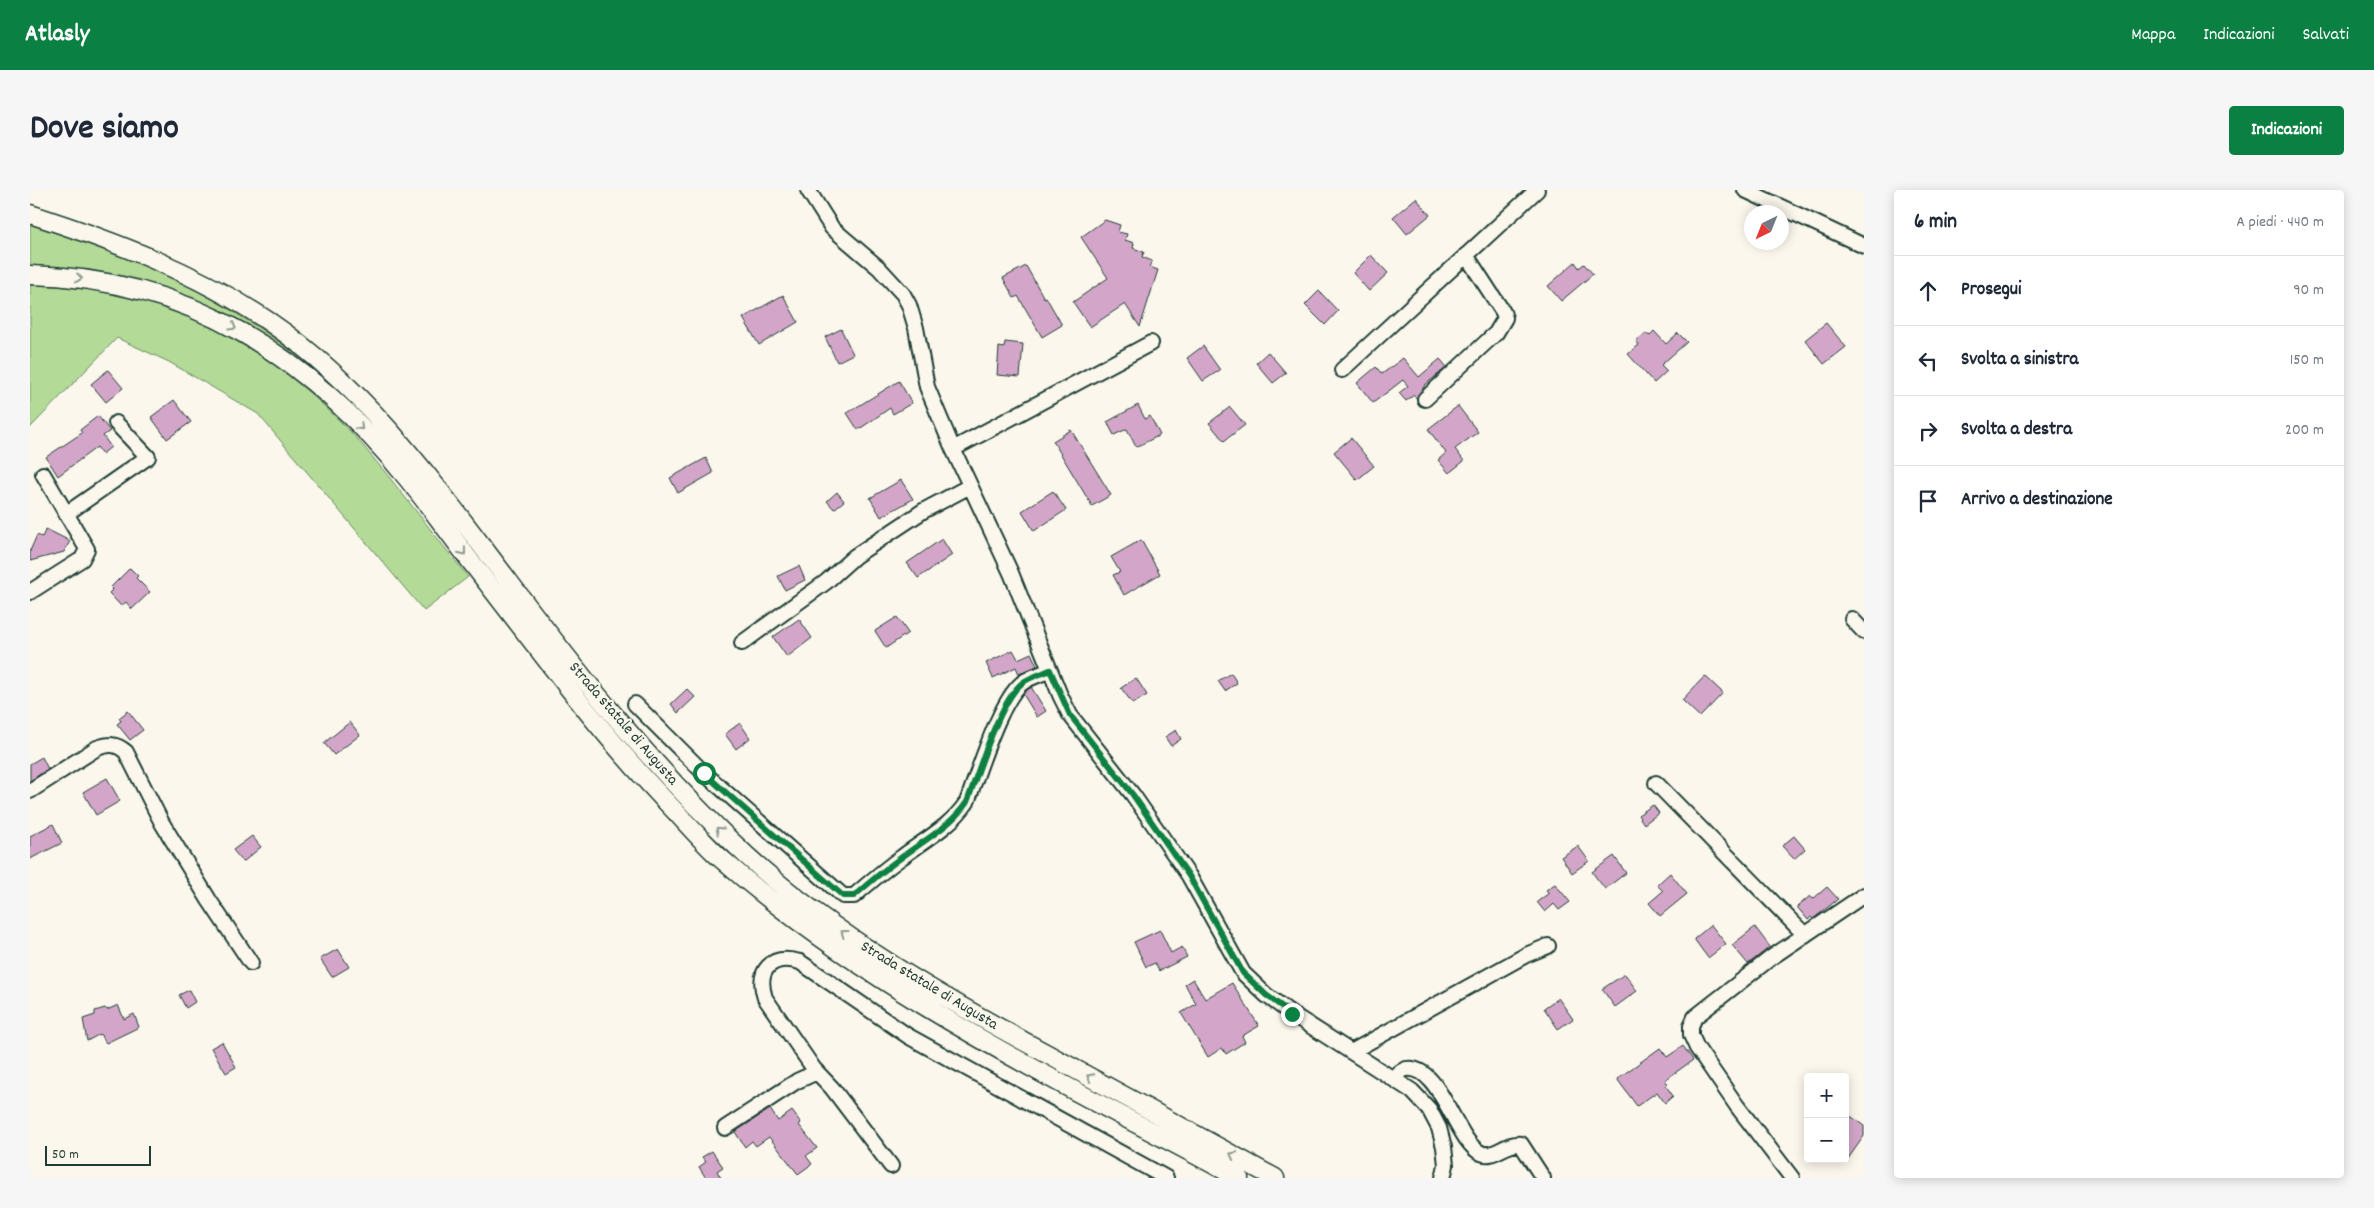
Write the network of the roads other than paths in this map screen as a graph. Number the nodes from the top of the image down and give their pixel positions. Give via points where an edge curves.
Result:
1 (808, 190) edge
2 (1537, 190) edge
3 (1745, 190) edge
4 (30, 214) edge
5 (1864, 246) edge
6 (1466, 256) junction
7 (30, 275) edge
8 (1151, 344) dead end
9 (1342, 370) dead end
10 (1425, 399) dead end
11 (116, 423) dead end
12 (953, 449) junction
13 (43, 474) dead end
14 (970, 486) junction
15 (66, 514) junction
16 (30, 592) edge
17 (1852, 619) dead end
18 (1864, 632) edge
19 (742, 643) dead end
20 (1050, 670) junction
21 (635, 704) dead end
22 (1656, 784) dead end
23 (30, 791) edge
24 (1864, 895) edge
25 (1805, 935) junction
26 (1548, 946) dead end
27 (251, 963) dead end
28 (1351, 1052) junction
29 (817, 1072) junction
30 (1393, 1078) junction
31 (725, 1128) dead end
32 (891, 1166) dead end
33 (1166, 1178) edge
34 (1239, 1178) edge
35 (1276, 1178) edge
36 (1443, 1178) edge
37 (1543, 1178) edge
38 (1792, 1178) edge

1 - 12 street via 832,228 879,268 903,294 916,328 927,387
2 - 6 street
3 - 5 street
35 -> 4 main road, Strada statale di Augusta via 956,1005 877,957 808,907 709,820 626,732 418,463 374,414 315,358 271,323 176,268 89,233
6 - 9 street
6 - 10 street via 1505,318 1496,333
7 -> 34 main road, Strada statale di Augusta via 86,279 171,299 215,317 286,360 318,386 405,475 588,714 639,774 716,854 803,926 889,985 957,1026
8 - 12 street
11 - 15 street via 148,458
12 - 14 street
13 - 15 street
14 - 19 street via 923,511 855,556 826,582
14 - 20 street via 1011,573
15 - 16 street via 87,549 82,559
17 - 18 street
20 - 21 street via 1024,681 1011,697 1001,713 967,802 958,815 854,896 843,896 704,773
20 - 28 street via 1070,715 1133,795 1189,876 1243,973 1266,995
22 - 25 street
23 - 27 street via 97,748 109,744 119,746 126,752 171,839 208,900
24 - 25 street
25 - 38 street via 1772,957 1696,1018 1691,1026 1697,1048 1736,1106
26 - 28 street via 1364,1042
28 - 30 street
29 - 31 street via 797,1081
29 - 32 street
29 - 33 street via 775,1013 761,986 763,972 782,959 800,962 908,1036
30 - 36 street via 1412,1091 1429,1109 1439,1128 1446,1165
30 - 37 street via 1404,1069 1412,1069 1425,1076 1435,1086 1474,1148 1483,1154 1492,1154 1512,1143 1521,1144

